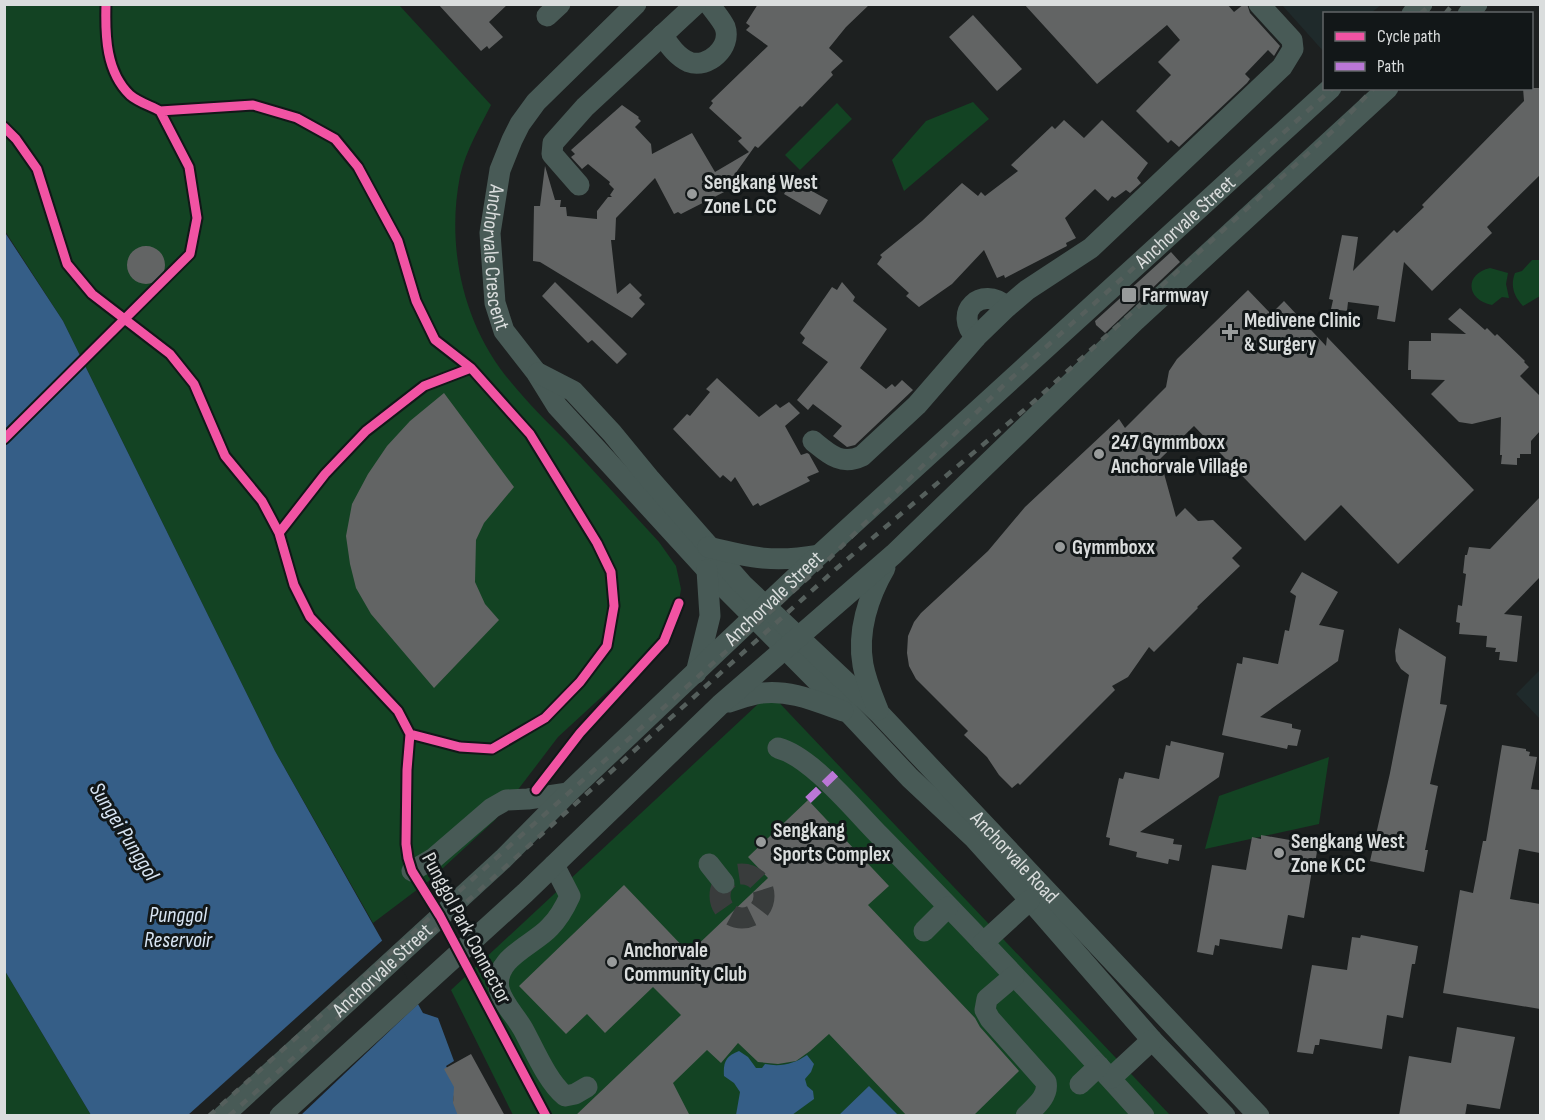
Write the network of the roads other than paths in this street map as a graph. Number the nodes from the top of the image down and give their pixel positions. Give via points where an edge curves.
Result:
1 (636, 4) edge
2 (696, 4) edge
3 (709, 4) edge
4 (1259, 4) edge
5 (662, 36) junction
6 (1329, 90) edge
7 (1386, 90) edge
8 (579, 185) dead end
9 (536, 372) junction
10 (813, 441) dead end
11 (708, 547) junction
12 (894, 554) junction
13 (819, 555) junction
14 (707, 570) junction
15 (760, 611) junction
16 (792, 643) junction
17 (696, 674) junction
18 (720, 705) junction
19 (849, 713) junction
20 (879, 713) junction
21 (778, 748) dead end
22 (568, 793) junction
23 (554, 864) junction
24 (709, 864) dead end
25 (412, 871) dead end
26 (724, 883) dead end
27 (1030, 900) junction
28 (948, 907) junction
29 (924, 931) dead end
30 (983, 943) junction
31 (1014, 976) junction
32 (1152, 1040) junction
33 (1105, 1072) junction
34 (1080, 1084) dead end
35 (587, 1087) dead end
36 (223, 1116) edge
37 (280, 1116) edge
38 (1026, 1116) edge
39 (1144, 1116) edge
40 (1225, 1116) edge
41 (1259, 1116) edge

1 - 9 street, Anchorvale Crescent via 536,102 520,124 500,170 490,234 495,303 504,331
2 - 5 street
3 - 5 street via 725,27 726,39 710,61 686,61
4 - 10 street via 1292,39 1293,49 1282,67 1091,248 1006,307 990,297 972,304 966,321 976,337 917,405 862,456 843,461
5 - 8 street via 585,106 553,143 552,154
6 - 13 street, Anchorvale Street
7 - 12 street, Anchorvale Street via 1136,320
9 - 11 street, Anchorvale Crescent via 573,391
9 - 14 street, Anchorvale Crescent via 557,406
11 - 13 street via 764,560
11 - 15 street, Anchorvale Crescent
12 - 16 street, Anchorvale Street
12 - 20 street via 866,609 862,643 863,664
13 - 15 street, Anchorvale Street
14 - 15 street, Anchorvale Crescent
14 - 17 street via 710,616
15 - 16 street, Anchorvale Road
15 - 17 street, Anchorvale Street
16 - 18 street, Anchorvale Street
16 - 19 street, Anchorvale Road
16 - 20 street, Anchorvale Road
17 - 22 street, Anchorvale Street
18 - 19 street via 773,692 807,698
18 - 23 street, Anchorvale Street
19 - 27 street, Anchorvale Road
20 - 41 street, Anchorvale Road
21 - 28 street via 810,765
22 - 25 street via 506,800
22 - 36 street, Anchorvale Street via 503,859
23 - 35 street via 570,896 549,928 510,959 501,972 499,988 560,1092 565,1096
23 - 37 street, Anchorvale Street
24 - 26 street
27 - 30 street
27 - 32 street, Anchorvale Road
28 - 29 street
28 - 30 street
30 - 31 street
31 - 33 street
31 - 38 street via 987,999 985,1010 1046,1082 1045,1094
32 - 33 street
32 - 40 street, Anchorvale Road
33 - 34 street
33 - 39 street

